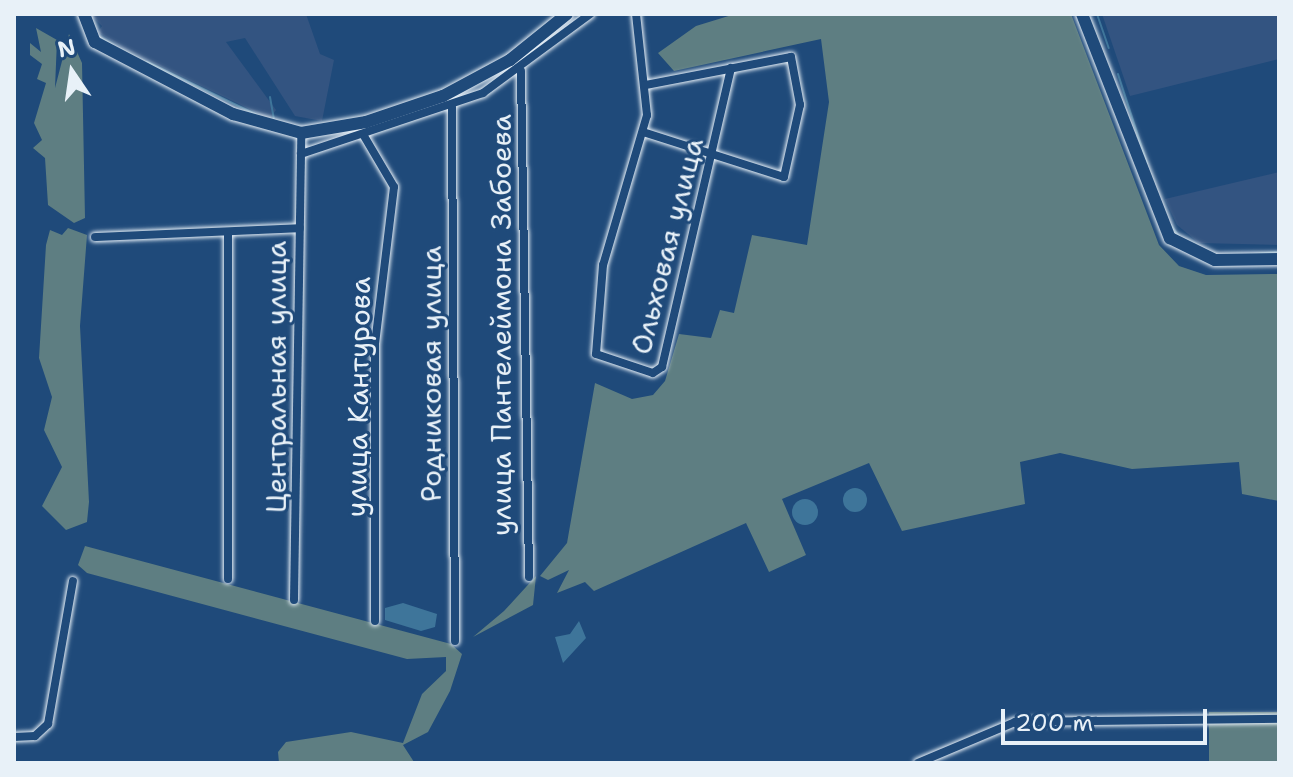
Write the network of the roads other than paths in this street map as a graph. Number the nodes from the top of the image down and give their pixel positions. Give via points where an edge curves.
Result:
1 (84, 14) edge
2 (567, 14) edge
3 (590, 14) edge
4 (636, 14) edge
5 (1082, 14) edge
6 (731, 68) junction
7 (521, 71) junction
8 (646, 85) junction
9 (452, 107) junction
10 (643, 132) junction
11 (301, 133) junction
12 (364, 136) junction
13 (301, 154) junction
14 (712, 155) junction
15 (300, 228) junction
16 (228, 232) junction
17 (95, 237) dead end
18 (1279, 259) edge
19 (529, 577) dead end
20 (228, 579) dead end
21 (73, 581) dead end
22 (294, 600) dead end
23 (375, 621) dead end
24 (455, 641) dead end
25 (1279, 719) edge
26 (14, 737) edge
27 (918, 763) edge

1 - 11 street via 95,42 233,114
2 - 11 street via 510,60 443,96 366,122
3 - 7 street
4 - 8 street
5 - 18 street via 1170,238 1215,260
6 - 8 street
6 - 14 street, Ольховая улица
6 - 14 street via 794,59 800,105 787,175
7 - 9 street
7 - 19 street, улица Пантелеймона Забоева
8 - 10 street
9 - 12 street
9 - 24 street, Родниковая улица
10 - 14 street
10 - 14 street, Ольховая улица via 603,265 596,354 653,373 662,367
11 - 13 street, Центральная улица
12 - 13 street
12 - 23 street, улица Кантурова via 394,187 375,343
13 - 15 street, Центральная улица
15 - 16 street
15 - 22 street, Центральная улица
16 - 17 street
16 - 20 street
21 - 26 street via 48,724 35,736
25 - 27 street via 1015,722

